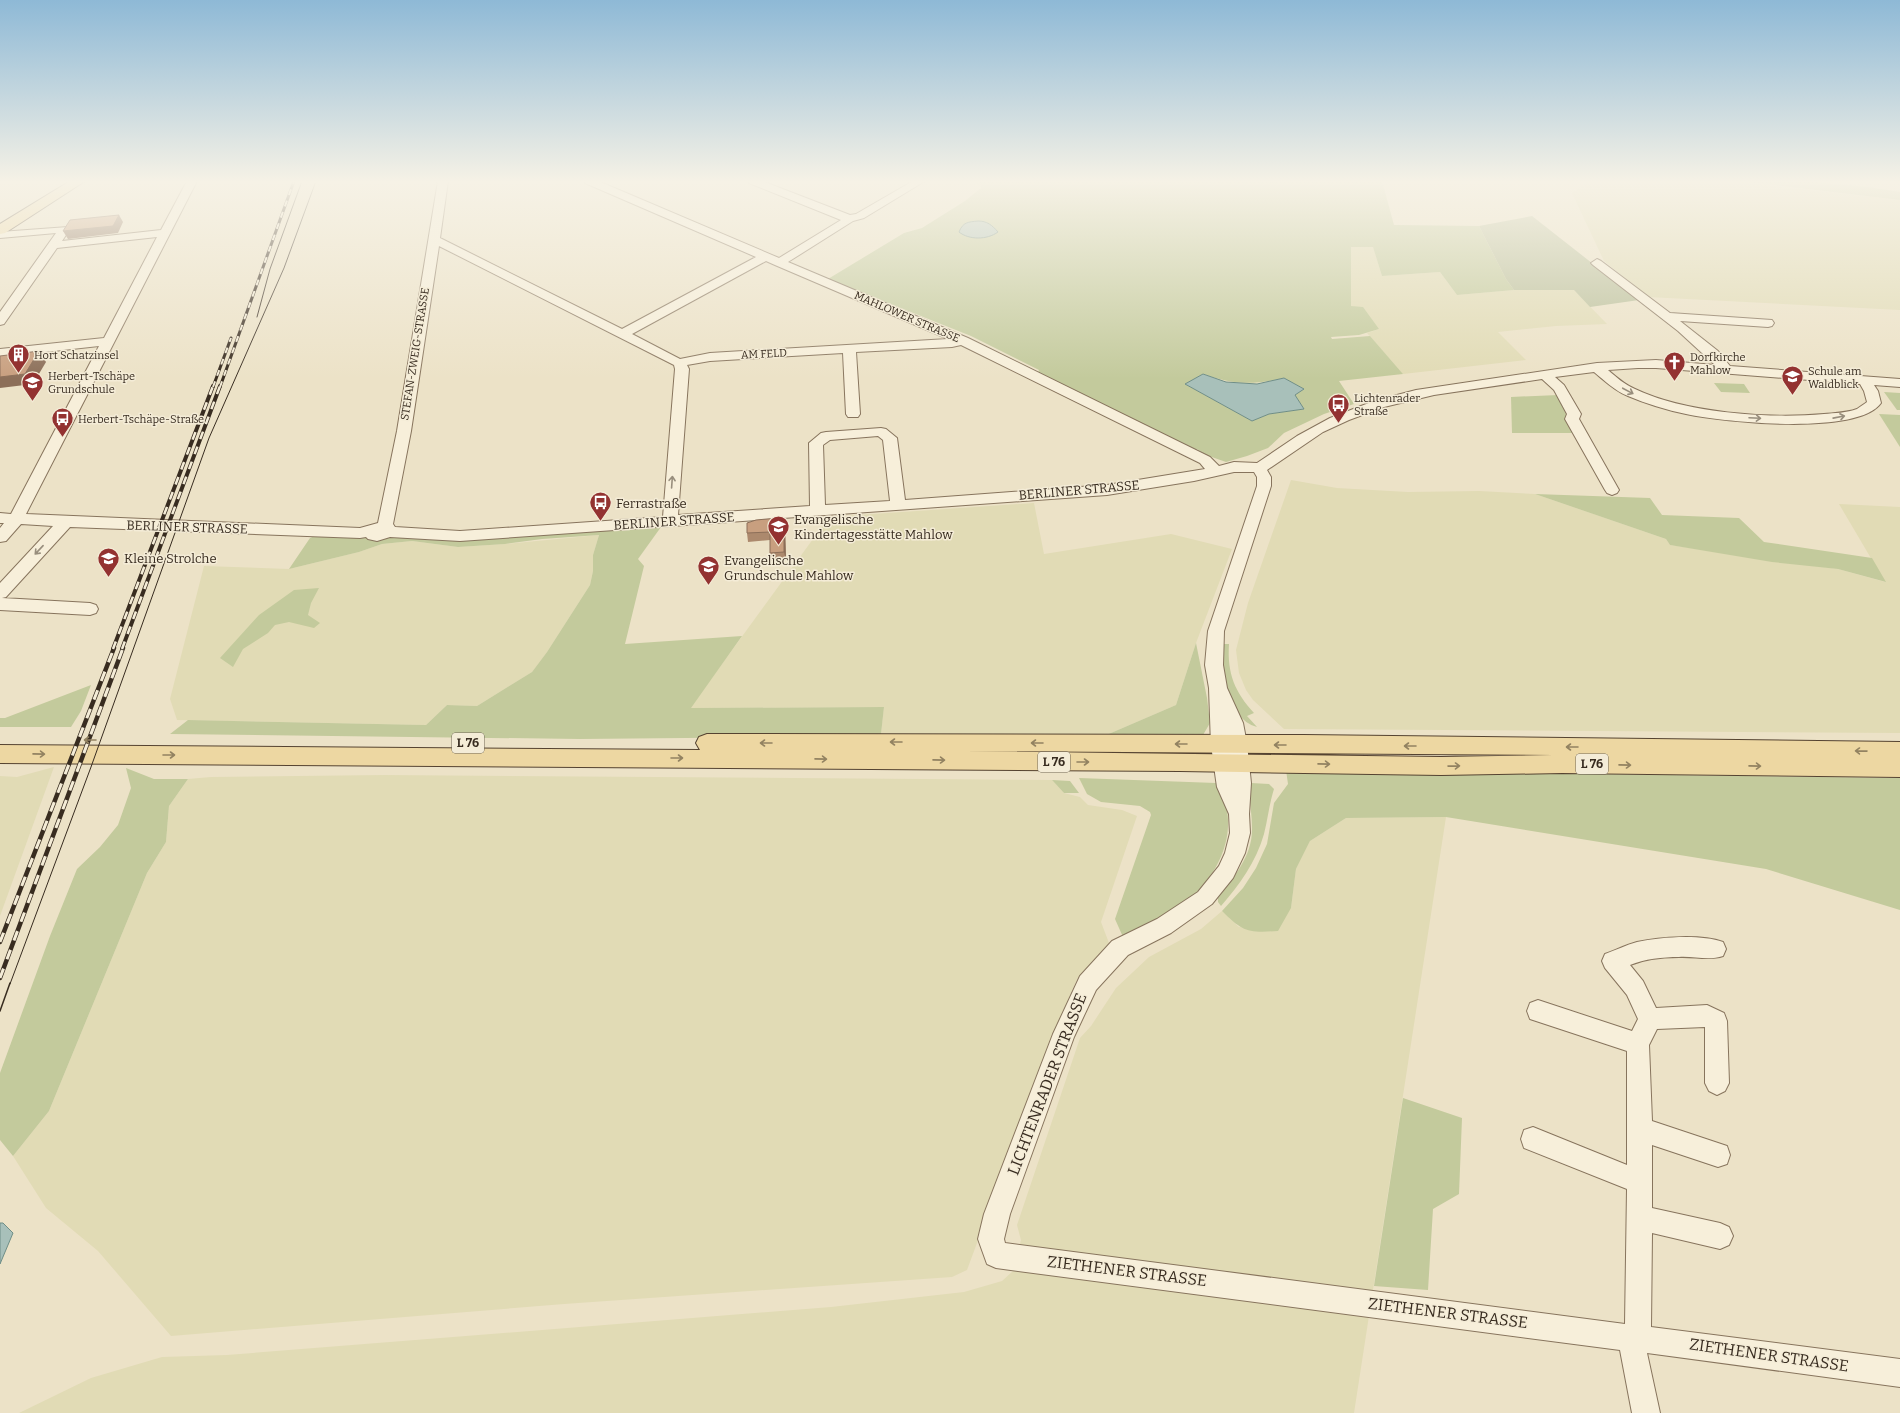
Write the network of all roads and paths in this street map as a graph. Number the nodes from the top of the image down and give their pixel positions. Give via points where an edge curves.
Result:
1 (51, 247) edge
2 (157, 247) edge
3 (432, 247) edge
4 (450, 247) edge
5 (741, 247) edge
6 (805, 247) edge
7 (764, 257) junction
8 (779, 263) junction
9 (1597, 263) dead end
10 (1666, 316) junction
11 (0, 321) edge
12 (1768, 322) dead end
13 (623, 334) junction
14 (108, 341) junction
15 (963, 341) junction
16 (849, 349) junction
17 (0, 353) edge
18 (681, 366) junction
19 (1597, 368) junction
20 (1726, 369) junction
21 (1545, 375) junction
22 (1864, 380) junction
23 (1900, 383) edge
24 (853, 414) dead end
25 (1259, 468) junction
26 (1216, 471) junction
27 (1612, 490) dead end
28 (898, 505) junction
29 (818, 511) junction
30 (0, 518) edge
31 (17, 519) junction
32 (670, 521) junction
33 (66, 522) junction
34 (381, 530) junction
35 (0, 537) edge
36 (0, 593) edge
37 (0, 604) edge
38 (90, 609) dead end
39 (0, 739) edge
40 (1900, 752) edge
41 (0, 754) edge
42 (1230, 754) junction
43 (1900, 768) edge
44 (1715, 949) dead end
45 (1538, 1011) dead end
46 (1650, 1019) junction
47 (1638, 1044) junction
48 (1717, 1084) dead end
49 (1640, 1129) junction
50 (1533, 1139) dead end
51 (1718, 1156) dead end
52 (1639, 1182) junction
53 (1639, 1218) junction
54 (1720, 1236) dead end
55 (996, 1255) joint
56 (1636, 1337) junction
57 (1900, 1373) edge
58 (1646, 1413) edge

1 - 11 street
2 - 14 street
3 - 34 street, STEFAN-ZWEIG-STRASSE via 404,431 387,519
4 - 13 street
5 - 7 street, MAHLOWER STRASSE
6 - 8 street
7 - 8 street, MAHLOWER STRASSE
7 - 13 street
8 - 15 street, MAHLOWER STRASSE
9 - 10 street
10 - 12 street
10 - 20 street via 1713,354
13 - 18 street
14 - 17 street
14 - 31 street
15 - 16 street, AM FELD
15 - 26 street, MAHLOWER STRASSE via 1205,460
16 - 18 street, AM FELD via 710,357
16 - 24 street
32 -> 18 street
19 - 20 street via 1638,364
19 - 21 street
19 -> 22 street via 1635,395 1670,406 1706,413 1761,418 1819,419 1865,410 1874,403 1871,391
20 - 22 street
21 - 25 street via 1416,394 1361,410 1320,429
21 - 27 street via 1559,388 1574,414 1572,419
22 - 23 street
25 - 26 street, BERLINER STRASSE via 1242,466
25 - 42 street, LICHTENRADER STRASSE via 1264,477 1264,486 1216,631 1214,666
26 - 28 street, BERLINER STRASSE via 1107,490
28 - 29 street, BERLINER STRASSE
28 - 29 street via 890,438 881,432 826,436 816,443
29 - 32 street, BERLINER STRASSE
30 - 31 street, BERLINER STRASSE
31 - 33 street, BERLINER STRASSE
31 - 35 street
32 - 34 street, BERLINER STRASSE via 460,536
33 - 34 street, BERLINER STRASSE via 360,533
33 -> 36 street
37 - 38 street
42 -> 39 main road, L 76 via 880,742 596,744
40 -> 42 main road, L 76 via 1695,748
41 -> 42 main road, L 76
42 -> 43 main road, L 76 via 1441,766 1562,764
42 - 55 street, LICHTENRADER STRASSE via 1227,787 1239,814 1240,833 1226,872 1205,898 1188,911 1120,948 1088,983 1064,1034 997,1214 991,1239
44 - 46 street via 1679,947 1637,952 1613,961 1635,988
45 - 47 street
46 - 47 street
46 - 48 street via 1708,1016 1716,1021
47 - 49 street
49 - 51 street
49 - 52 street
50 - 52 street
52 - 53 street
53 - 54 street
53 - 56 street
55 - 56 street, ZIETHENER STRASSE
56 - 57 street, ZIETHENER STRASSE
56 - 58 street via 1633,1353

